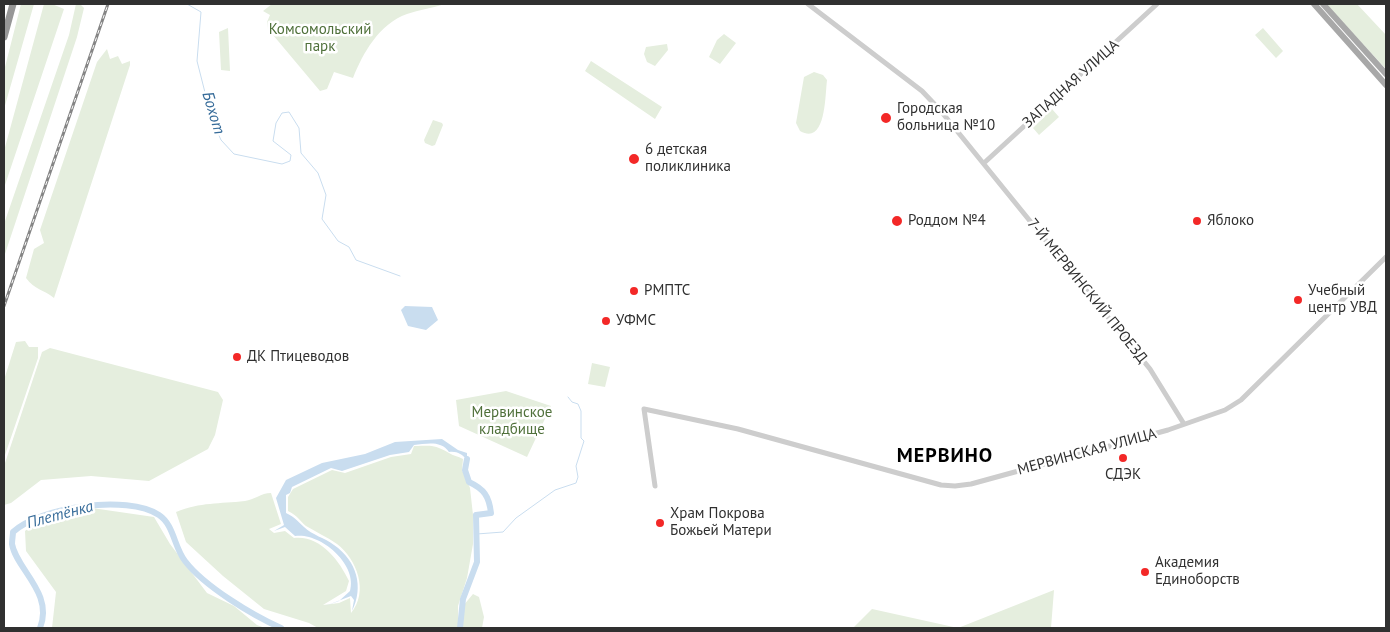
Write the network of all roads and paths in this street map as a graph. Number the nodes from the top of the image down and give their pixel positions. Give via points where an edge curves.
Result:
1 (12, 4) edge
2 (808, 4) edge
3 (1157, 4) edge
4 (1314, 4) edge
5 (1323, 4) edge
6 (4, 37) edge
7 (1386, 74) edge
8 (1386, 85) edge
9 (984, 163) junction
10 (1386, 257) edge
11 (1184, 424) junction
12 (655, 486) dead end

1 - 6 highway
2 - 9 street, 7-Й МЕРВИНСКИЙ ПРОЕЗД via 928,96
3 - 9 street, ЗАПАДНАЯ УЛИЦА
4 - 8 main road
5 - 7 main road
9 - 11 street, 7-Й МЕРВИНСКИЙ ПРОЕЗД via 1150,369
10 - 11 street, МЕРВИНСКАЯ УЛИЦА via 1241,400 1225,410
11 - 12 street, МЕРВИНСКАЯ УЛИЦА via 955,486 941,485 738,429 644,409

